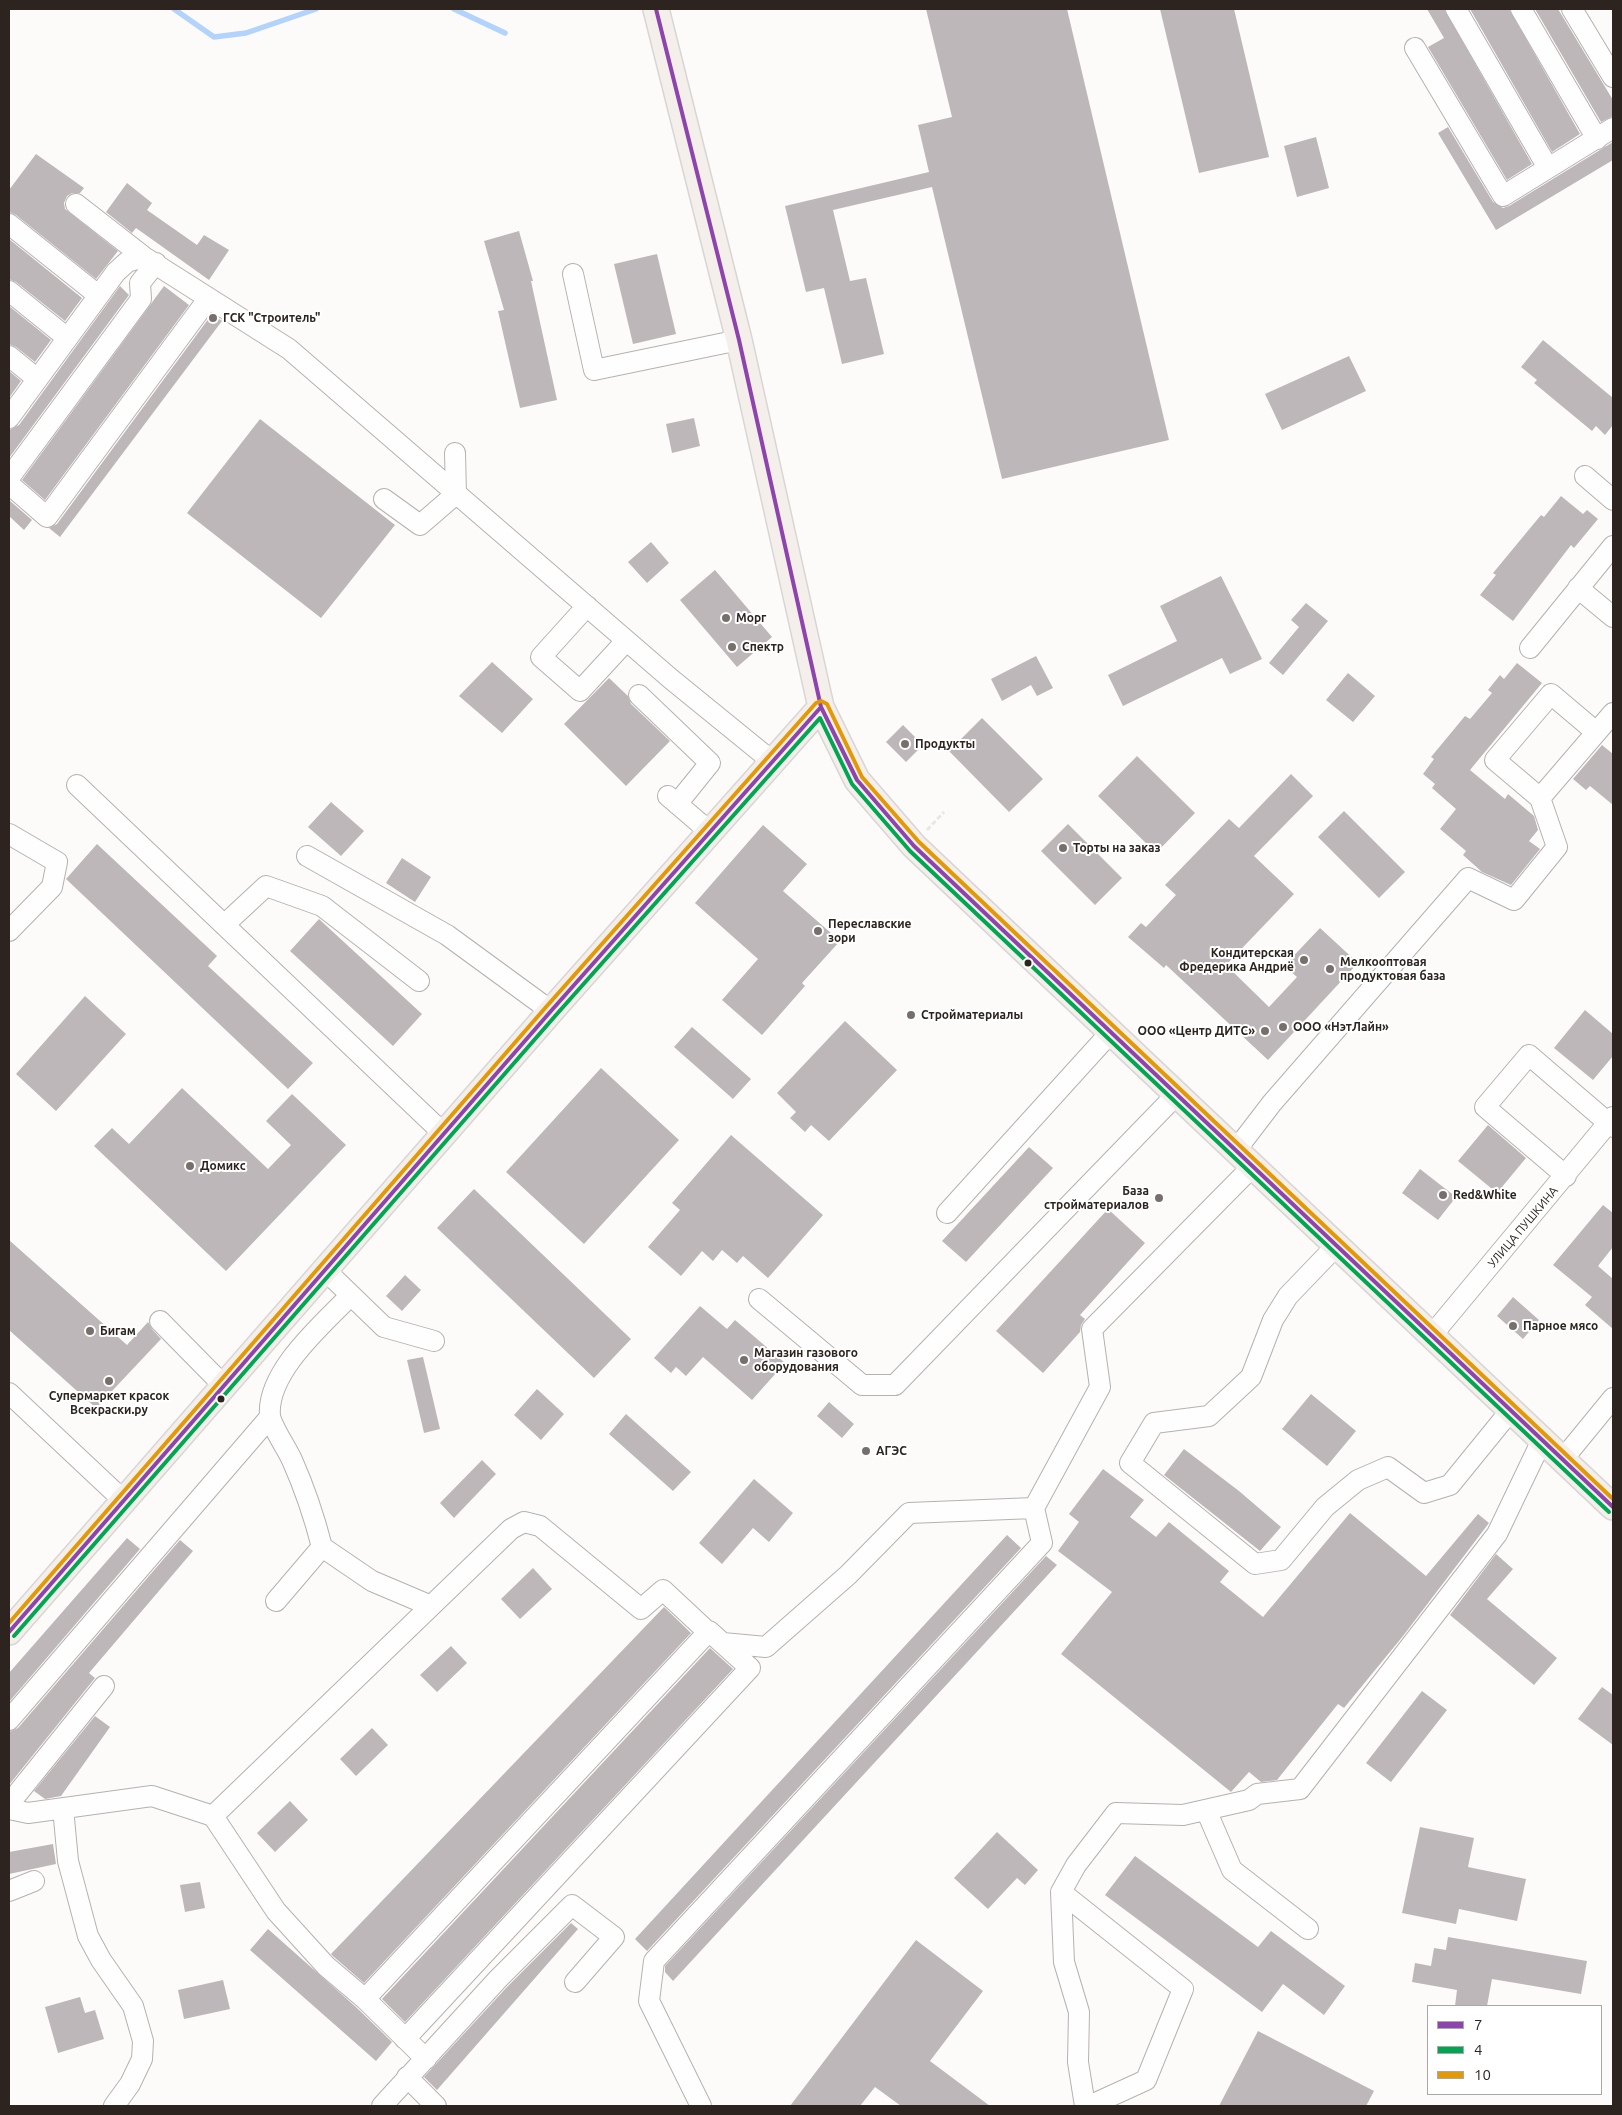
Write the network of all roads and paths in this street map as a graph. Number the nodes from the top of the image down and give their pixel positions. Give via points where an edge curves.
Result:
1 (656, 9) edge
2 (1456, 9) edge
3 (1522, 9) edge
4 (1572, 9) edge
5 (1415, 48) dead end
6 (1613, 77) edge
7 (1605, 134) edge
8 (1548, 168) junction
9 (76, 204) dead end
10 (9, 224) edge
11 (150, 260) junction
12 (573, 274) dead end
13 (9, 291) edge
14 (98, 296) junction
15 (208, 299) junction
16 (66, 336) junction
17 (739, 340) junction
18 (9, 356) edge
19 (36, 378) junction
20 (9, 418) edge
21 (455, 453) dead end
22 (1585, 476) dead end
23 (9, 478) edge
24 (9, 484) edge
25 (456, 494) junction
26 (384, 499) dead end
27 (1613, 500) edge
28 (1613, 546) edge
29 (1578, 588) junction
30 (587, 606) junction
31 (1613, 617) edge
32 (626, 641) junction
33 (1530, 648) dead end
34 (639, 695) dead end
35 (821, 707) junction
36 (1613, 712) edge
37 (1596, 732) junction
38 (773, 762) junction
39 (77, 784) dead end
40 (1540, 798) junction
41 (710, 832) junction
42 (9, 834) edge
43 (308, 856) dead end
44 (224, 925) junction
45 (9, 931) edge
46 (420, 981) dead end
47 (552, 1011) junction
48 (1111, 1032) junction
49 (1176, 1094) junction
50 (1612, 1123) edge
51 (444, 1134) junction
52 (1244, 1158) junction
53 (1566, 1176) junction
54 (946, 1212) dead end
55 (1337, 1245) junction
56 (326, 1271) junction
57 (351, 1295) junction
58 (759, 1299) dead end
59 (160, 1321) dead end
60 (1432, 1335) junction
61 (434, 1341) dead end
62 (225, 1387) junction
63 (9, 1393) edge
64 (1613, 1398) edge
65 (1511, 1410) junction
66 (270, 1417) junction
67 (1542, 1440) junction
68 (1563, 1459) junction
69 (124, 1501) junction
70 (1613, 1507) edge
71 (1034, 1508) junction
72 (322, 1547) junction
73 (276, 1601) dead end
74 (430, 1606) junction
75 (12, 1623) edge
76 (716, 1638) junction
77 (104, 1686) dead end
78 (9, 1720) edge
79 (9, 1804) edge
80 (63, 1808) junction
81 (9, 1809) edge
82 (1206, 1810) junction
83 (213, 1816) junction
84 (34, 1881) dead end
85 (549, 1883) junction
86 (9, 1891) edge
87 (1061, 1892) junction
88 (572, 1905) junction
89 (1308, 1929) dead end
90 (477, 1960) junction
91 (498, 1979) junction
92 (575, 1982) dead end
93 (365, 1999) junction
94 (405, 2039) junction
95 (426, 2059) junction
96 (407, 2077) junction
97 (114, 2106) edge
98 (382, 2106) edge
99 (436, 2106) edge
100 (701, 2106) edge
101 (1087, 2106) edge

1 - 17 main road
2 - 8 street
3 - 7 street
4 - 6 street
5 - 8 street via 1503,196
7 - 8 street
9 - 11 street
10 - 14 street
11 - 14 street via 127,262
11 - 15 street
11 - 23 street via 140,283 141,299
12 - 17 street via 594,370
13 - 16 street
14 - 16 street
15 - 24 street via 47,517
15 - 25 street via 289,349
16 - 19 street
17 - 35 main road
18 - 19 street
19 - 20 street
21 - 25 street
22 - 27 street
25 - 26 street via 420,526
25 - 30 street
28 - 29 street
29 - 31 street
29 - 33 street
30 - 32 street
30 - 32 street via 541,657 580,690
32 - 38 street
34 - 41 street via 710,763 672,800
35 - 38 main road
35 - 48 main road via 857,780 895,827
36 - 37 street
37 - 40 street
37 - 40 street via 1551,694 1495,760
38 - 41 main road
39 - 44 street
40 - 52 street via 1557,847 1514,900 1468,878 1272,1103
41 - 47 main road
42 - 45 street via 57,862 52,887
43 - 47 street via 447,935
44 - 46 street via 266,886 322,906
44 - 51 street
47 - 51 main road
48 - 49 main road
48 - 54 street
49 - 52 main road
49 - 58 street via 895,1386 862,1385
50 - 53 street, УЛИЦА ПУШКИНА
50 - 53 street via 1529,1055 1485,1107
51 - 56 main road
52 - 55 main road
52 - 71 street via 1092,1329 1100,1387
53 - 60 street, УЛИЦА ПУШКИНА
55 - 60 main road
55 - 65 street via 1288,1296 1273,1320 1251,1377 1209,1416 1154,1423 1130,1463 1254,1564 1281,1560 1325,1507 1358,1480 1388,1467 1424,1493 1450,1485
56 - 57 street
56 - 62 main road
57 - 61 street via 384,1327
57 - 66 street via 284,1371 273,1393
59 - 62 street
60 - 65 main road
62 - 69 main road
63 - 69 street
64 - 68 street
65 - 67 main road
66 - 72 street via 312,1507
66 - 78 street
67 - 68 main road
67 - 82 street via 1497,1534 1300,1789 1257,1794 1249,1800
68 - 70 main road
69 - 75 main road
71 - 76 street via 910,1513 848,1575 766,1647
71 - 100 street via 1042,1543 654,1962 649,2001
72 - 73 street
72 - 74 street via 372,1581
74 - 76 street via 511,1529 524,1522 540,1526 641,1609 663,1590
74 - 83 street
76 - 85 street via 750,1668
76 - 93 street
77 - 79 street
80 - 81 street via 28,1813
80 - 83 street via 152,1796
80 - 97 street via 68,1861 88,1936 133,2006 143,2041 142,2059
82 - 87 street via 1183,1815 1116,1813 1076,1865
82 - 89 street via 1232,1870
83 - 93 street via 276,1912 326,1966
84 - 86 street
85 - 88 street
85 - 90 street
87 - 101 street via 1064,1962 1079,2012 1078,2062
87 - 101 street via 1183,1989 1146,2080
88 - 91 street
88 - 92 street via 614,1938
90 - 91 street
90 - 94 street
91 - 95 street
93 - 94 street
94 - 95 street
95 - 96 street
96 - 98 street
96 - 99 street

